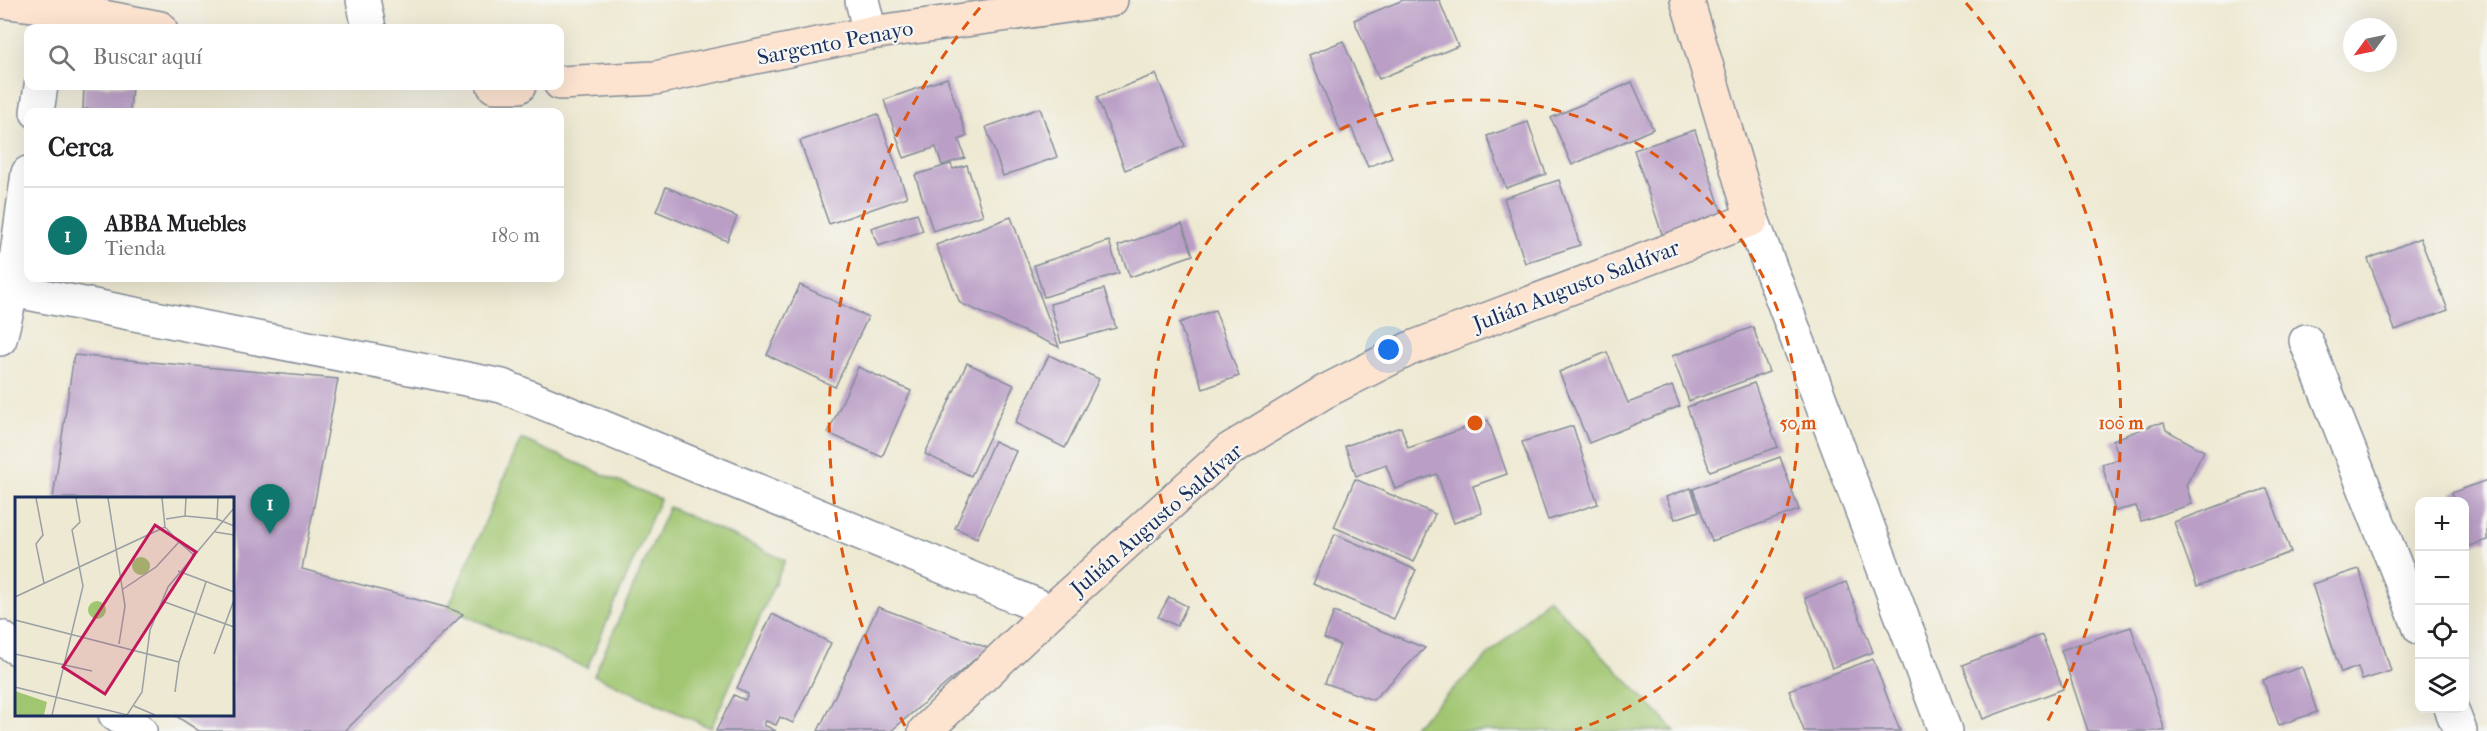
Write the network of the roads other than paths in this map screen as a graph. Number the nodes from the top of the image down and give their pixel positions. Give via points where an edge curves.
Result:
1 (363, 0) edge
2 (862, 0) edge
3 (1111, 0) edge
4 (1687, 0) edge
5 (0, 1) edge
6 (50, 18) edge
7 (116, 24) edge
8 (368, 24) edge
9 (870, 33) junction
10 (564, 83) edge
11 (40, 90) edge
12 (38, 108) edge
13 (24, 202) edge
14 (1752, 219) junction
15 (12, 291) junction
16 (0, 339) edge
17 (2306, 341) dead end
18 (1051, 611) junction
19 (2415, 615) edge
20 (0, 637) edge
21 (15, 647) edge
22 (2453, 713) edge
23 (118, 716) edge
24 (140, 731) edge
25 (925, 731) edge
26 (1945, 731) edge
27 (2460, 731) edge

1 - 8 street
2 - 9 street
3 - 9 street, Sargento Penayo
4 - 14 street
5 - 6 street
6 - 7 street
9 - 10 street, Sargento Penayo via 655,78
11 - 12 street
13 - 15 street
14 - 18 street, Julián Augusto Saldívar via 1409,348 1324,392 1229,450
14 - 26 street
15 - 16 street
15 - 18 street via 502,386
17 - 19 street
18 - 25 street, Julián Augusto Saldívar
20 - 21 street
22 - 27 street
23 - 24 street

